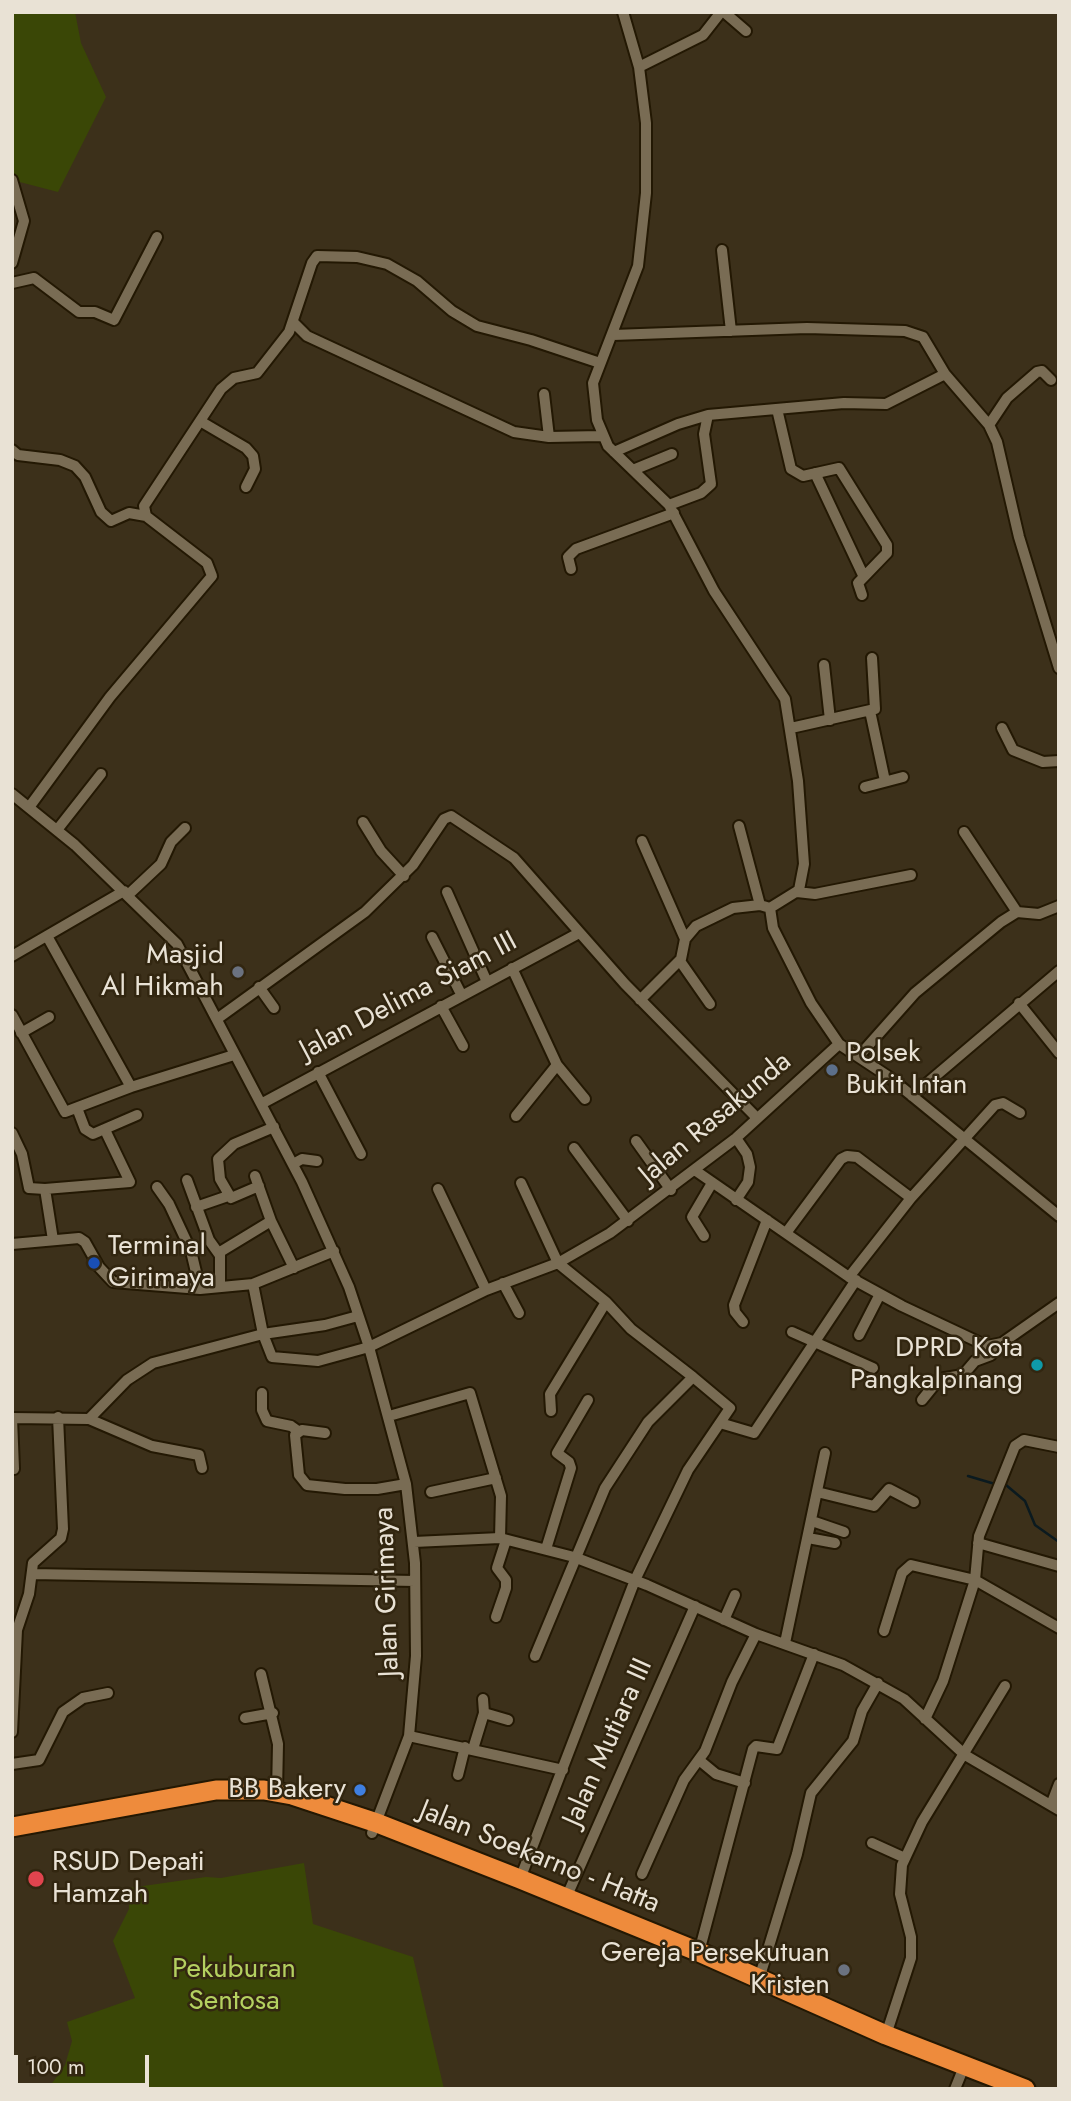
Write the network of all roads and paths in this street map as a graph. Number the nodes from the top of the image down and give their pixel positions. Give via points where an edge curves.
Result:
1 (623, 12) edge
2 (722, 12) edge
3 (746, 31) dead end
4 (639, 67) junction
5 (12, 180) edge
6 (157, 237) dead end
7 (722, 250) dead end
8 (12, 262) edge
9 (12, 283) edge
10 (294, 323) junction
11 (731, 331) junction
12 (613, 335) junction
13 (600, 363) junction
14 (945, 374) junction
15 (1051, 380) dead end
16 (544, 394) dead end
17 (777, 409) junction
18 (708, 415) junction
19 (200, 421) junction
20 (989, 425) junction
21 (601, 436) junction
22 (549, 437) junction
23 (12, 450) edge
24 (614, 452) junction
25 (672, 454) dead end
26 (633, 470) junction
27 (815, 473) junction
28 (246, 487) dead end
29 (672, 509) junction
30 (146, 516) junction
31 (571, 569) dead end
32 (863, 575) junction
33 (862, 595) dead end
34 (872, 659) dead end
35 (824, 665) dead end
36 (1059, 668) edge
37 (870, 712) junction
38 (830, 720) junction
39 (791, 728) junction
40 (1002, 728) dead end
41 (1059, 761) edge
42 (101, 774) dead end
43 (903, 777) dead end
44 (886, 781) junction
45 (865, 787) dead end
46 (12, 794) edge
47 (30, 806) junction
48 (363, 821) dead end
49 (739, 827) dead end
50 (185, 828) dead end
51 (57, 830) junction
52 (964, 832) dead end
53 (642, 841) dead end
54 (911, 875) dead end
55 (404, 876) junction
56 (447, 892) dead end
57 (797, 892) junction
58 (126, 893) junction
59 (765, 906) junction
60 (1059, 906) edge
61 (1017, 912) junction
62 (579, 933) junction
63 (47, 936) junction
64 (432, 937) dead end
65 (685, 939) junction
66 (12, 956) edge
67 (680, 961) junction
68 (512, 968) junction
69 (1059, 971) edge
70 (487, 982) junction
71 (258, 987) junction
72 (462, 996) junction
73 (640, 1000) junction
74 (1019, 1003) junction
75 (710, 1004) dead end
76 (441, 1006) junction
77 (274, 1008) dead end
78 (12, 1014) edge
79 (49, 1017) dead end
80 (217, 1019) junction
81 (21, 1033) junction
82 (839, 1044) junction
83 (463, 1046) dead end
84 (1059, 1053) edge
85 (234, 1055) junction
86 (859, 1056) junction
87 (557, 1065) junction
88 (318, 1072) junction
89 (131, 1087) junction
90 (912, 1096) junction
91 (585, 1099) dead end
92 (261, 1104) junction
93 (77, 1108) junction
94 (1020, 1113) dead end
95 (136, 1115) dead end
96 (516, 1116) dead end
97 (757, 1118) junction
98 (274, 1127) junction
99 (105, 1130) junction
100 (12, 1133) edge
101 (736, 1138) junction
102 (965, 1140) junction
103 (635, 1141) dead end
104 (575, 1148) dead end
105 (361, 1154) dead end
106 (317, 1161) dead end
107 (293, 1164) junction
108 (696, 1171) junction
109 (187, 1180) dead end
110 (521, 1183) dead end
111 (712, 1183) junction
112 (157, 1187) dead end
113 (45, 1189) junction
114 (438, 1189) dead end
115 (671, 1190) junction
116 (228, 1196) junction
117 (911, 1198) junction
118 (736, 1200) junction
119 (196, 1207) junction
120 (1059, 1216) edge
121 (767, 1220) junction
122 (628, 1221) junction
123 (271, 1222) junction
124 (786, 1233) junction
125 (704, 1236) dead end
126 (53, 1240) junction
127 (12, 1244) edge
128 (334, 1251) junction
129 (219, 1254) junction
130 (558, 1263) junction
131 (293, 1268) junction
132 (853, 1279) junction
133 (503, 1283) junction
134 (253, 1284) junction
135 (220, 1287) junction
136 (200, 1289) junction
137 (486, 1290) junction
138 (880, 1294) junction
139 (606, 1302) junction
140 (1059, 1303) edge
141 (519, 1313) dead end
142 (358, 1316) junction
143 (743, 1322) dead end
144 (792, 1332) dead end
145 (263, 1334) junction
146 (859, 1335) dead end
147 (815, 1341) junction
148 (995, 1345) junction
149 (369, 1347) junction
150 (873, 1368) dead end
151 (693, 1377) junction
152 (262, 1393) dead end
153 (588, 1399) dead end
154 (922, 1400) dead end
155 (551, 1412) dead end
156 (389, 1416) junction
157 (58, 1417) junction
158 (12, 1418) edge
159 (89, 1419) junction
160 (720, 1423) junction
161 (298, 1431) junction
162 (325, 1433) dead end
163 (1059, 1447) edge
164 (825, 1453) dead end
165 (202, 1468) dead end
166 (14, 1469) dead end
167 (496, 1478) junction
168 (406, 1484) junction
169 (431, 1492) dead end
170 (817, 1492) junction
171 (914, 1502) dead end
172 (812, 1521) junction
173 (844, 1532) dead end
174 (808, 1538) junction
175 (503, 1539) junction
176 (414, 1542) junction
177 (835, 1543) dead end
178 (978, 1543) junction
179 (546, 1549) junction
180 (574, 1557) junction
181 (1059, 1566) edge
182 (32, 1574) junction
183 (635, 1580) junction
184 (975, 1580) junction
185 (415, 1581) junction
186 (735, 1595) dead end
187 (695, 1606) junction
188 (496, 1617) dead end
189 (724, 1620) junction
190 (1059, 1628) edge
191 (884, 1631) dead end
192 (756, 1634) junction
193 (785, 1643) junction
194 (814, 1654) junction
195 (535, 1656) dead end
196 (261, 1674) dead end
197 (878, 1683) junction
198 (1006, 1686) dead end
199 (108, 1693) dead end
200 (482, 1699) dead end
201 (273, 1713) junction
202 (484, 1713) junction
203 (245, 1718) dead end
204 (925, 1719) junction
205 (508, 1720) dead end
206 (12, 1732) edge
207 (409, 1736) junction
208 (469, 1748) junction
209 (965, 1755) junction
210 (698, 1760) junction
211 (12, 1764) edge
212 (564, 1770) junction
213 (458, 1775) dead end
214 (745, 1783) junction
215 (1059, 1784) edge
216 (277, 1792) junction
217 (1055, 1807) edge
218 (12, 1827) edge
219 (374, 1828) junction
220 (12, 1836) edge
221 (872, 1843) dead end
222 (905, 1858) junction
223 (642, 1874) dead end
224 (520, 1880) junction
225 (566, 1898) junction
226 (699, 1952) junction
227 (759, 1979) junction
228 (784, 1995) junction
229 (886, 2035) junction
230 (958, 2081) edge
231 (1000, 2089) edge
232 (1025, 2089) edge

1 - 4 street
2 - 3 street
2 - 4 street via 703,35
4 - 12 street via 647,145 640,252
5 - 8 street via 24,220
6 - 9 street via 114,320 95,312 79,312 34,278
7 - 11 street
10 - 13 street via 315,258 320,254 357,257 402,271 477,326
10 - 19 street via 257,373 230,380
10 - 22 street via 307,337 494,424
11 - 12 street
11 - 14 street via 905,331 925,339
12 - 13 street
13 - 21 street via 593,390
14 - 17 street via 886,404
14 - 20 street
15 - 20 street via 1037,372 1007,398
16 - 22 street
17 - 18 street
17 - 27 street via 791,469 800,476
18 - 24 street
18 - 29 street via 704,434 711,484
19 - 28 street via 253,456 254,469
19 - 30 street via 149,497 143,508
20 - 36 street
21 - 22 street
21 - 24 street
23 - 30 street via 75,466 111,521 131,512
24 - 26 street
25 - 26 street
26 - 29 street
27 - 32 street
27 - 32 street via 835,467 841,470 887,545 887,553
29 - 31 street via 576,549 568,557
29 - 39 street via 713,591 776,683
30 - 47 street via 207,563 212,576 110,698
32 - 33 street via 858,585
34 - 37 street via 876,706
35 - 38 street
37 - 38 street
37 - 44 street
38 - 39 street
39 - 57 street via 804,864
40 - 41 street via 1011,749 1043,762
42 - 51 street
43 - 44 street
44 - 45 street
46 - 47 street, Jalan Girimaya
47 - 51 street, Jalan Girimaya
48 - 55 street
49 - 59 street
50 - 58 street via 171,842 160,864
51 - 58 street, Jalan Girimaya
52 - 61 street
53 - 65 street
54 - 57 street via 815,894
55 - 62 street via 444,819 451,816 514,858
55 - 71 street via 349,924
56 - 70 street
57 - 59 street
58 - 63 street
58 - 80 street, Jalan Girimaya via 172,938
59 - 65 street via 733,908 696,926
59 - 82 street via 811,1003
60 - 61 street via 1039,914
61 - 86 street via 915,993
62 - 68 street, Jalan Delima Siam III
62 - 73 street
63 - 66 street
63 - 89 street
64 - 72 street
65 - 67 street
67 - 73 street
67 - 75 street
68 - 70 street, Jalan Delima Siam III
68 - 87 street
69 - 74 street
70 - 72 street, Jalan Delima Siam III
71 - 77 street
71 - 80 street
72 - 76 street, Jalan Delima Siam III
73 - 97 street
74 - 84 street
74 - 90 street
76 - 83 street
76 - 88 street, Jalan Delima Siam III
78 - 81 street
79 - 81 street
80 - 85 street, Jalan Girimaya
81 - 93 street via 62,1110
82 - 86 street
82 - 97 street, Jalan Rasakunda
85 - 89 street
85 - 92 street, Jalan Girimaya
86 - 90 street
87 - 91 street
87 - 96 street
88 - 92 street, Jalan Delima Siam III
88 - 105 street
89 - 93 street
90 - 102 street
92 - 98 street, Jalan Girimaya
93 - 99 street via 89,1133
94 - 102 street via 998,1103
95 - 99 street
97 - 101 street, Jalan Rasakunda
98 - 107 street, Jalan Girimaya
98 - 116 street via 234,1144 219,1156 218,1173
99 - 113 street via 130,1182
100 - 113 street via 29,1188
101 - 108 street, Jalan Rasakunda
101 - 118 street via 750,1167
102 - 117 street
102 - 120 street
103 - 115 street
104 - 122 street
106 - 107 street via 302,1159
107 - 128 street, Jalan Girimaya
108 - 111 street
108 - 115 street, Jalan Rasakunda
109 - 119 street
110 - 130 street
111 - 118 street
111 - 125 street via 692,1217
112 - 136 street via 191,1251
113 - 126 street
114 - 137 street
115 - 122 street, Jalan Rasakunda
116 - 119 street
116 - 123 street via 235,1199 257,1181
117 - 124 street via 857,1157 847,1156
117 - 132 street
118 - 121 street
119 - 129 street
121 - 124 street
121 - 143 street via 734,1305
122 - 130 street, Jalan Rasakunda
123 - 129 street
123 - 131 street
124 - 132 street
126 - 127 street
126 - 136 street via 83,1240 108,1279 121,1285
128 - 131 street
128 - 142 street, Jalan Girimaya
129 - 135 street
130 - 133 street, Jalan Rasakunda
130 - 139 street
131 - 134 street
132 - 138 street
132 - 147 street
133 - 137 street, Jalan Rasakunda
133 - 141 street
134 - 135 street
134 - 145 street
135 - 136 street
137 - 149 street, Jalan Rasakunda
138 - 146 street
138 - 148 street via 969,1339
139 - 151 street via 631,1329
139 - 155 street via 550,1394
140 - 148 street
142 - 145 street
142 - 149 street, Jalan Girimaya
144 - 147 street
145 - 149 street, Jalan Rasakunda via 271,1356 291,1361 318,1361
145 - 159 street via 145,1367
147 - 150 street
147 - 160 street via 754,1433
148 - 154 street via 990,1355 975,1361 963,1375 939,1379
149 - 156 street, Jalan Girimaya
151 - 160 street via 729,1406
151 - 180 street via 634,1441 605,1488
152 - 161 street via 267,1421
153 - 179 street via 556,1453 571,1468
156 - 167 street via 470,1393
156 - 168 street, Jalan Girimaya
157 - 158 street
157 - 159 street
157 - 182 street via 63,1529 61,1538 36,1558
158 - 166 street
159 - 165 street via 152,1446 200,1456
160 - 183 street via 683,1479
161 - 162 street
161 - 168 street via 299,1475 307,1485 366,1489
163 - 178 street via 1024,1440 1017,1444
164 - 170 street
167 - 169 street
167 - 175 street
168 - 176 street, Jalan Girimaya
170 - 171 street via 874,1506 889,1489
170 - 172 street
172 - 173 street
172 - 174 street
174 - 177 street
174 - 193 street
175 - 176 street
175 - 179 street
175 - 188 street via 497,1569 506,1588
176 - 185 street, Jalan Girimaya
178 - 181 street
178 - 184 street
179 - 180 street
180 - 183 street
180 - 195 street
182 - 185 street
182 - 206 street via 17,1630
183 - 187 street
183 - 212 street
184 - 190 street
184 - 191 street via 908,1566
184 - 204 street via 949,1663
185 - 207 street, Jalan Girimaya via 416,1656
186 - 189 street
187 - 189 street
187 - 225 street, Jalan Mutiara III
189 - 192 street
192 - 193 street
192 - 210 street
193 - 194 street
194 - 197 street
194 - 214 street via 778,1748 754,1747
196 - 201 street
197 - 204 street
197 - 227 street via 862,1711 853,1741 811,1793
198 - 209 street
199 - 211 street via 83,1698 63,1712 39,1760
200 - 202 street
201 - 203 street
201 - 216 street
202 - 205 street
202 - 208 street
204 - 209 street
207 - 208 street
207 - 219 street, Jalan Girimaya
208 - 212 street
208 - 213 street
209 - 217 street
209 - 222 street
210 - 214 street via 716,1774
210 - 223 street via 684,1780
212 - 224 street
214 - 226 street
215 - 217 street
216 - 218 highway, Jalan Soekarno - Hatta via 216,1790
216 - 219 highway, Jalan Soekarno - Hatta via 317,1801
219 - 220 highway, Jalan Soekarno - Hatta via 292,1805 223,1800
219 - 224 highway, Jalan Soekarno - Hatta
219 - 228 highway, Jalan Soekarno - Hatta
221 - 222 street
222 - 229 street via 900,1894 911,1937 911,1958
224 - 225 highway, Jalan Soekarno - Hatta
225 - 226 highway, Jalan Soekarno - Hatta
226 - 227 highway, Jalan Soekarno - Hatta
227 - 228 highway, Jalan Soekarno - Hatta
228 - 229 highway, Jalan Soekarno - Hatta
228 - 230 highway, Jalan Soekarno - Hatta
229 - 232 highway, Jalan Soekarno - Hatta
230 - 231 highway, Jalan Soekarno - Hatta

